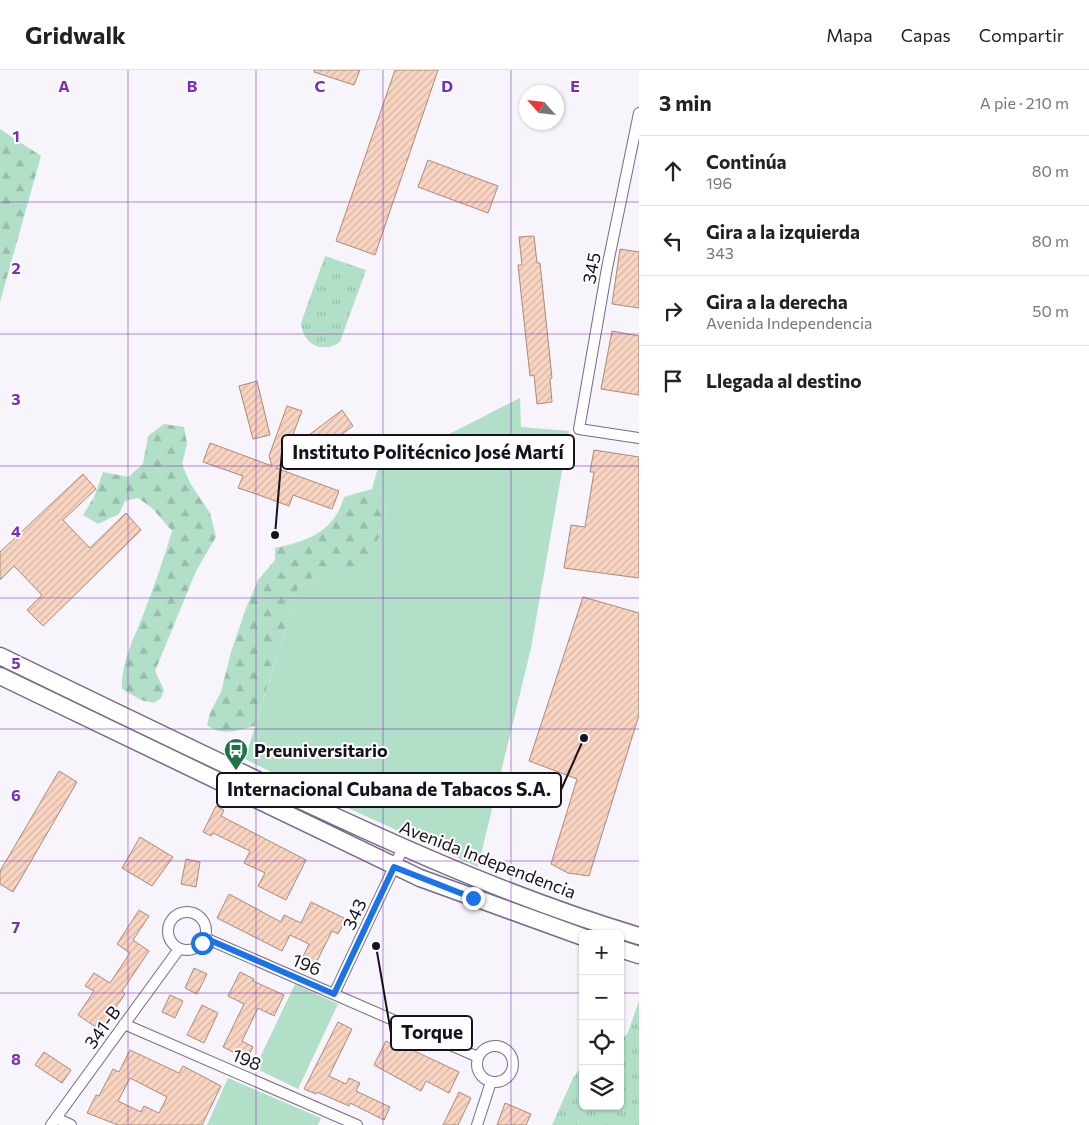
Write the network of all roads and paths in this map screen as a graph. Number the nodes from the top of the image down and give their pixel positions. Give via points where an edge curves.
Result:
1 (639, 113) edge
2 (639, 438) edge
3 (0, 656) edge
4 (0, 676) edge
5 (403, 848) junction
6 (394, 867) junction
7 (487, 884) junction
8 (483, 902) junction
9 (579, 936) edge
10 (639, 936) edge
11 (205, 938) junction
12 (178, 949) junction
13 (624, 950) edge
14 (639, 955) edge
15 (334, 994) junction
16 (124, 1024) junction
17 (478, 1057) junction
18 (491, 1082) junction
19 (54, 1122) edge
20 (72, 1125) edge
21 (357, 1125) edge
22 (477, 1125) edge

1 - 2 street, 345 via 607,268 579,429
3 - 5 main road, Avenida Independencia
4 - 6 main road
5 - 6 street, 343
5 - 7 main road, Avenida Independencia
6 - 8 main road
6 - 15 street, 343
7 - 8 street
7 - 10 main road, Avenida Independencia
8 - 9 main road
11 - 12 street via 191,950
11 - 12 street via 202,919 192,912 180,913 174,916 168,927 169,940
11 - 15 street, 196
12 - 16 street, 341-B
13 - 14 main road
15 - 17 street, 196
16 - 19 street, 341-B
16 - 21 street, 198
17 - 18 street via 478,1072
17 - 18 street via 484,1050 496,1046 511,1056 511,1074 502,1081
18 - 22 street
19 - 20 street

